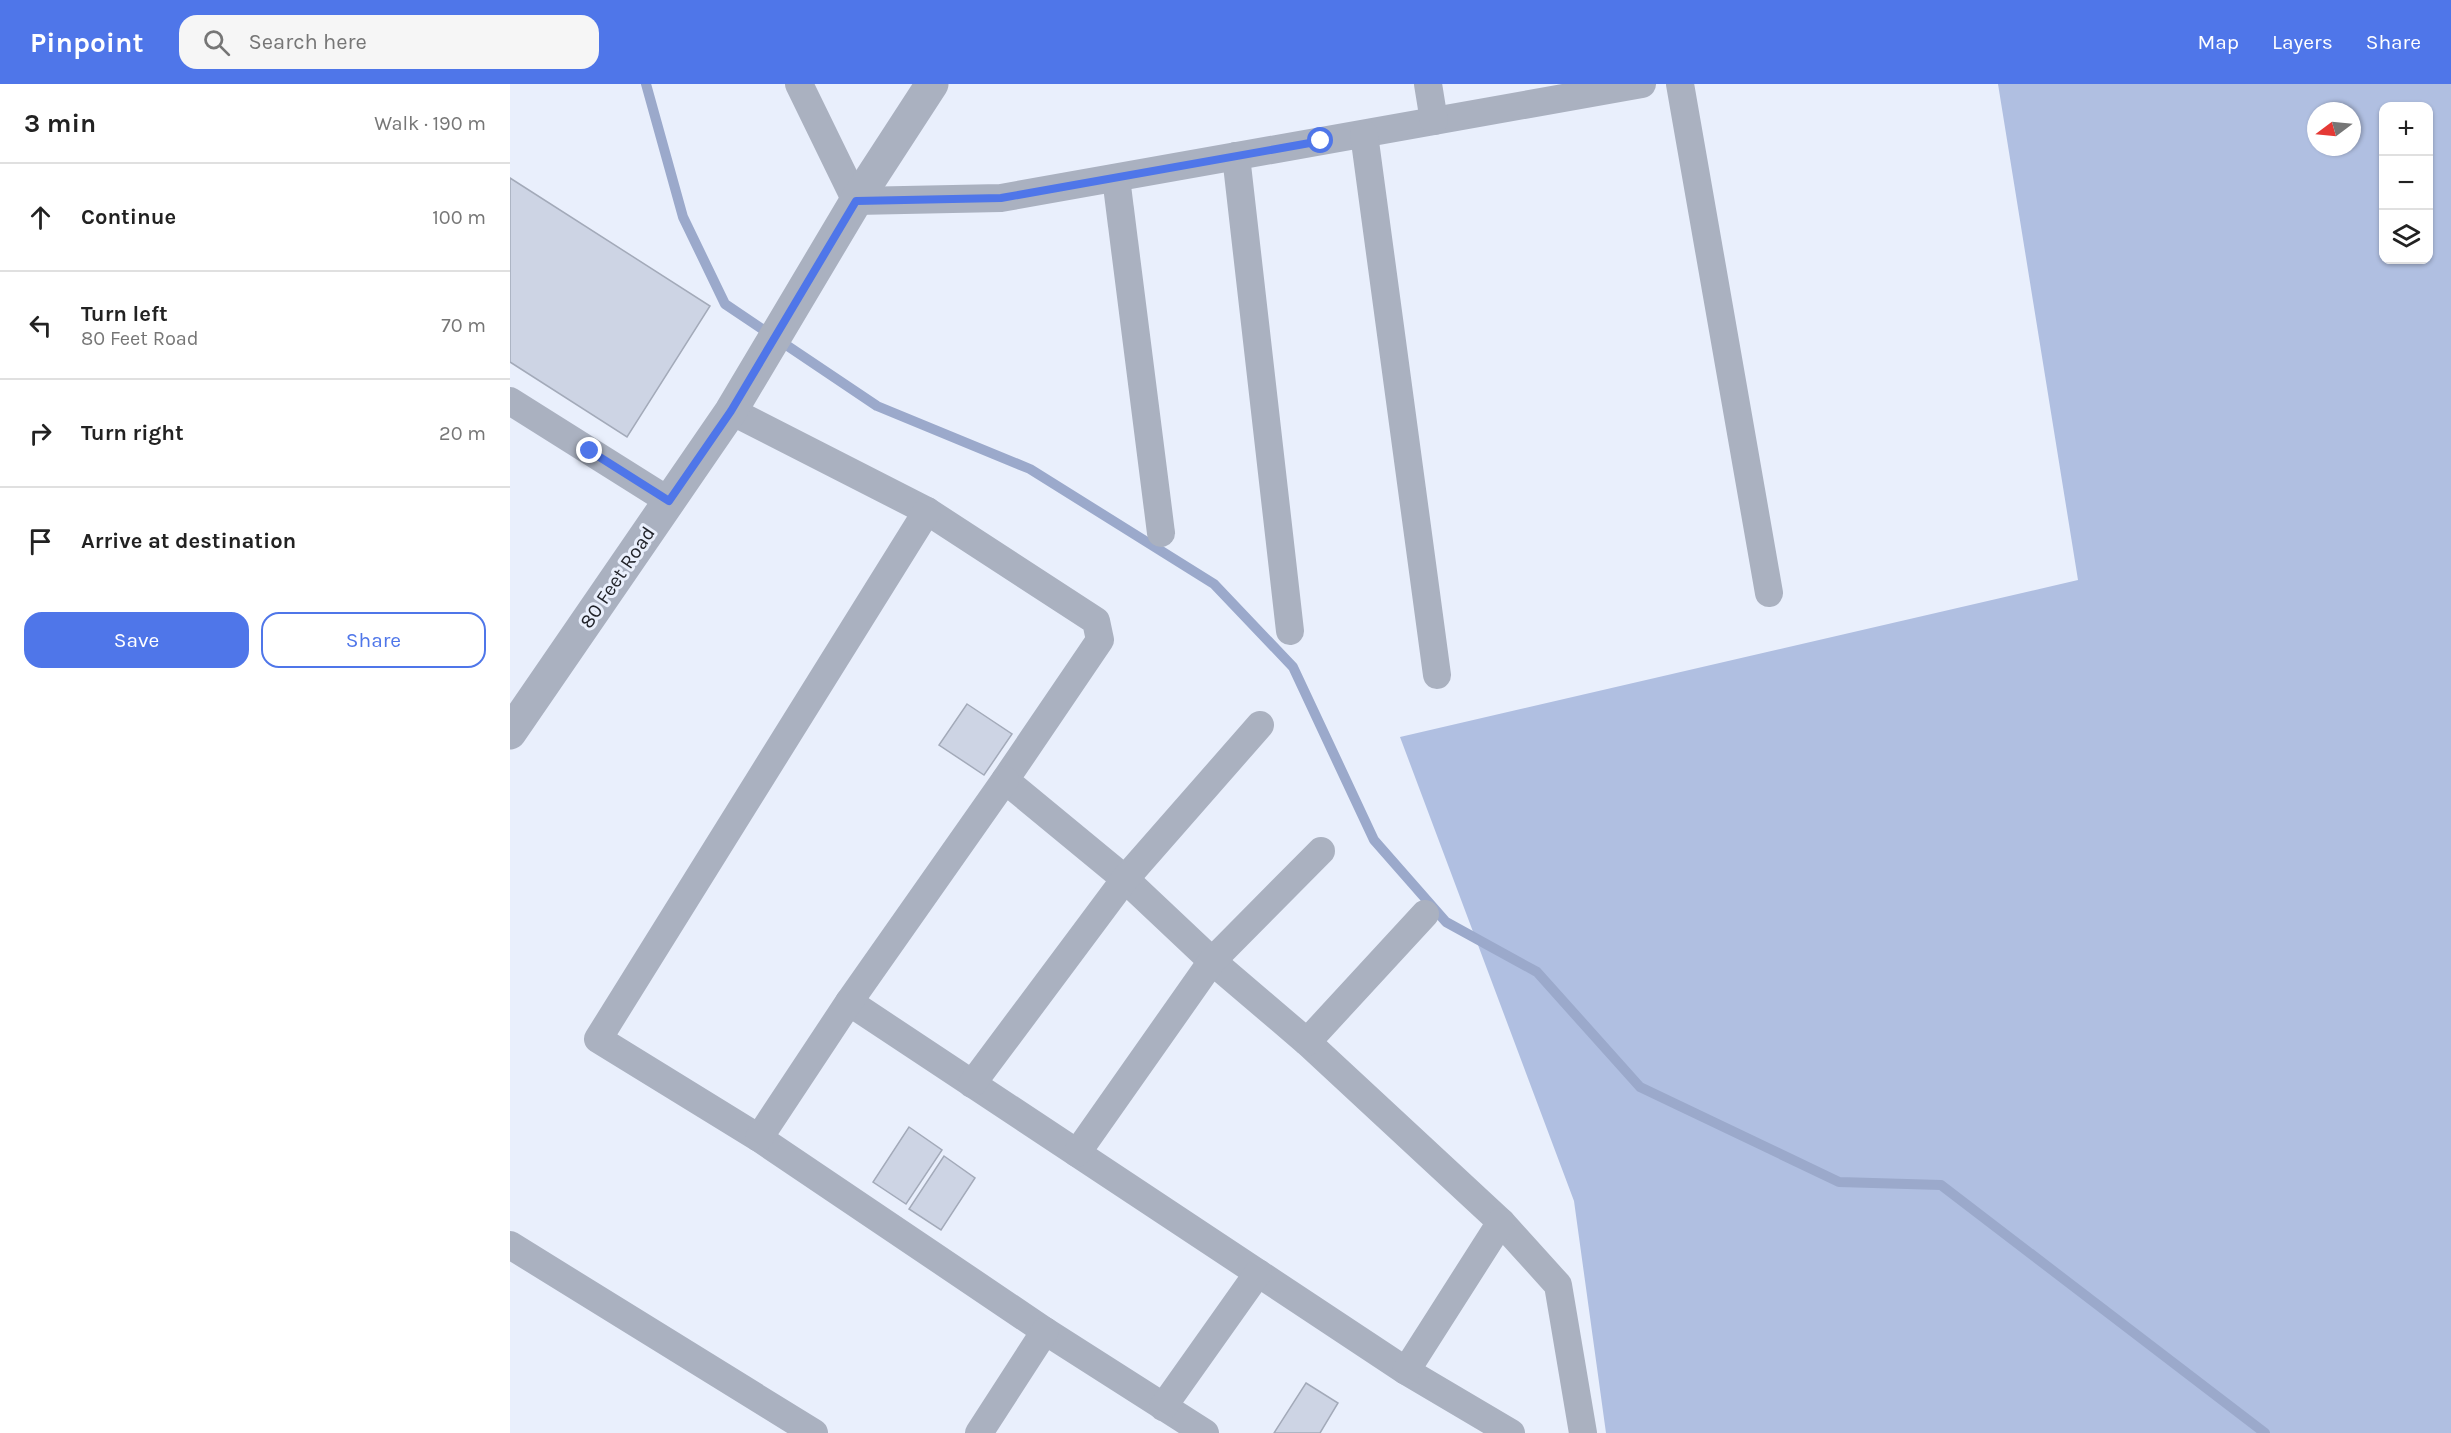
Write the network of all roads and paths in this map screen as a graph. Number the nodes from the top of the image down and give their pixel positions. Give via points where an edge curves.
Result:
1 (799, 84) edge
2 (932, 84) edge
3 (1428, 84) edge
4 (1642, 84) edge
5 (1680, 84) edge
6 (1526, 94) edge
7 (1434, 121) junction
8 (1364, 134) junction
9 (1236, 156) junction
10 (1116, 178) junction
11 (856, 201) junction
12 (510, 401) edge
13 (731, 411) junction
14 (669, 501) junction
15 (927, 511) junction
16 (1161, 533) dead end
17 (1769, 593) dead end
18 (1290, 631) dead end
19 (1437, 675) dead end
20 (1260, 725) dead end
21 (510, 734) edge
22 (1005, 780) junction
23 (1321, 851) dead end
24 (1125, 879) junction
25 (1425, 914) dead end
26 (1212, 961) junction
27 (849, 1002) junction
28 (1307, 1042) junction
29 (972, 1084) junction
30 (759, 1138) junction
31 (1077, 1153) junction
32 (1501, 1222) junction
33 (510, 1245) edge
34 (1258, 1273) junction
35 (1046, 1331) junction
36 (1406, 1371) junction
37 (1163, 1407) junction
38 (814, 1433) edge
39 (979, 1433) edge
40 (1205, 1433) edge
41 (1511, 1433) edge
42 (1583, 1433) edge

1 - 11 street
2 - 11 street, 80 Feet Road
3 - 7 street
4 - 6 street
5 - 17 street
6 - 7 street
7 - 8 street
8 - 9 street
8 - 19 street
9 - 10 street
9 - 18 street
10 - 11 street via 1001,198
10 - 16 street
11 - 13 street, 80 Feet Road
12 - 14 street
13 - 14 street, 80 Feet Road
13 - 15 street
14 - 21 street, 80 Feet Road
15 - 22 street via 1096,621 1100,640
15 - 30 street via 598,1039
20 - 24 street
22 - 24 street
22 - 27 street
23 - 26 street
24 - 26 street
24 - 29 street
25 - 28 street
26 - 28 street
26 - 31 street
27 - 29 street
27 - 30 street
28 - 32 street
29 - 31 street
30 - 35 street
31 - 34 street
32 - 36 street
32 - 42 street via 1558,1284
33 - 38 street
34 - 36 street
34 - 37 street
35 - 37 street
35 - 39 street
36 - 41 street
37 - 40 street

